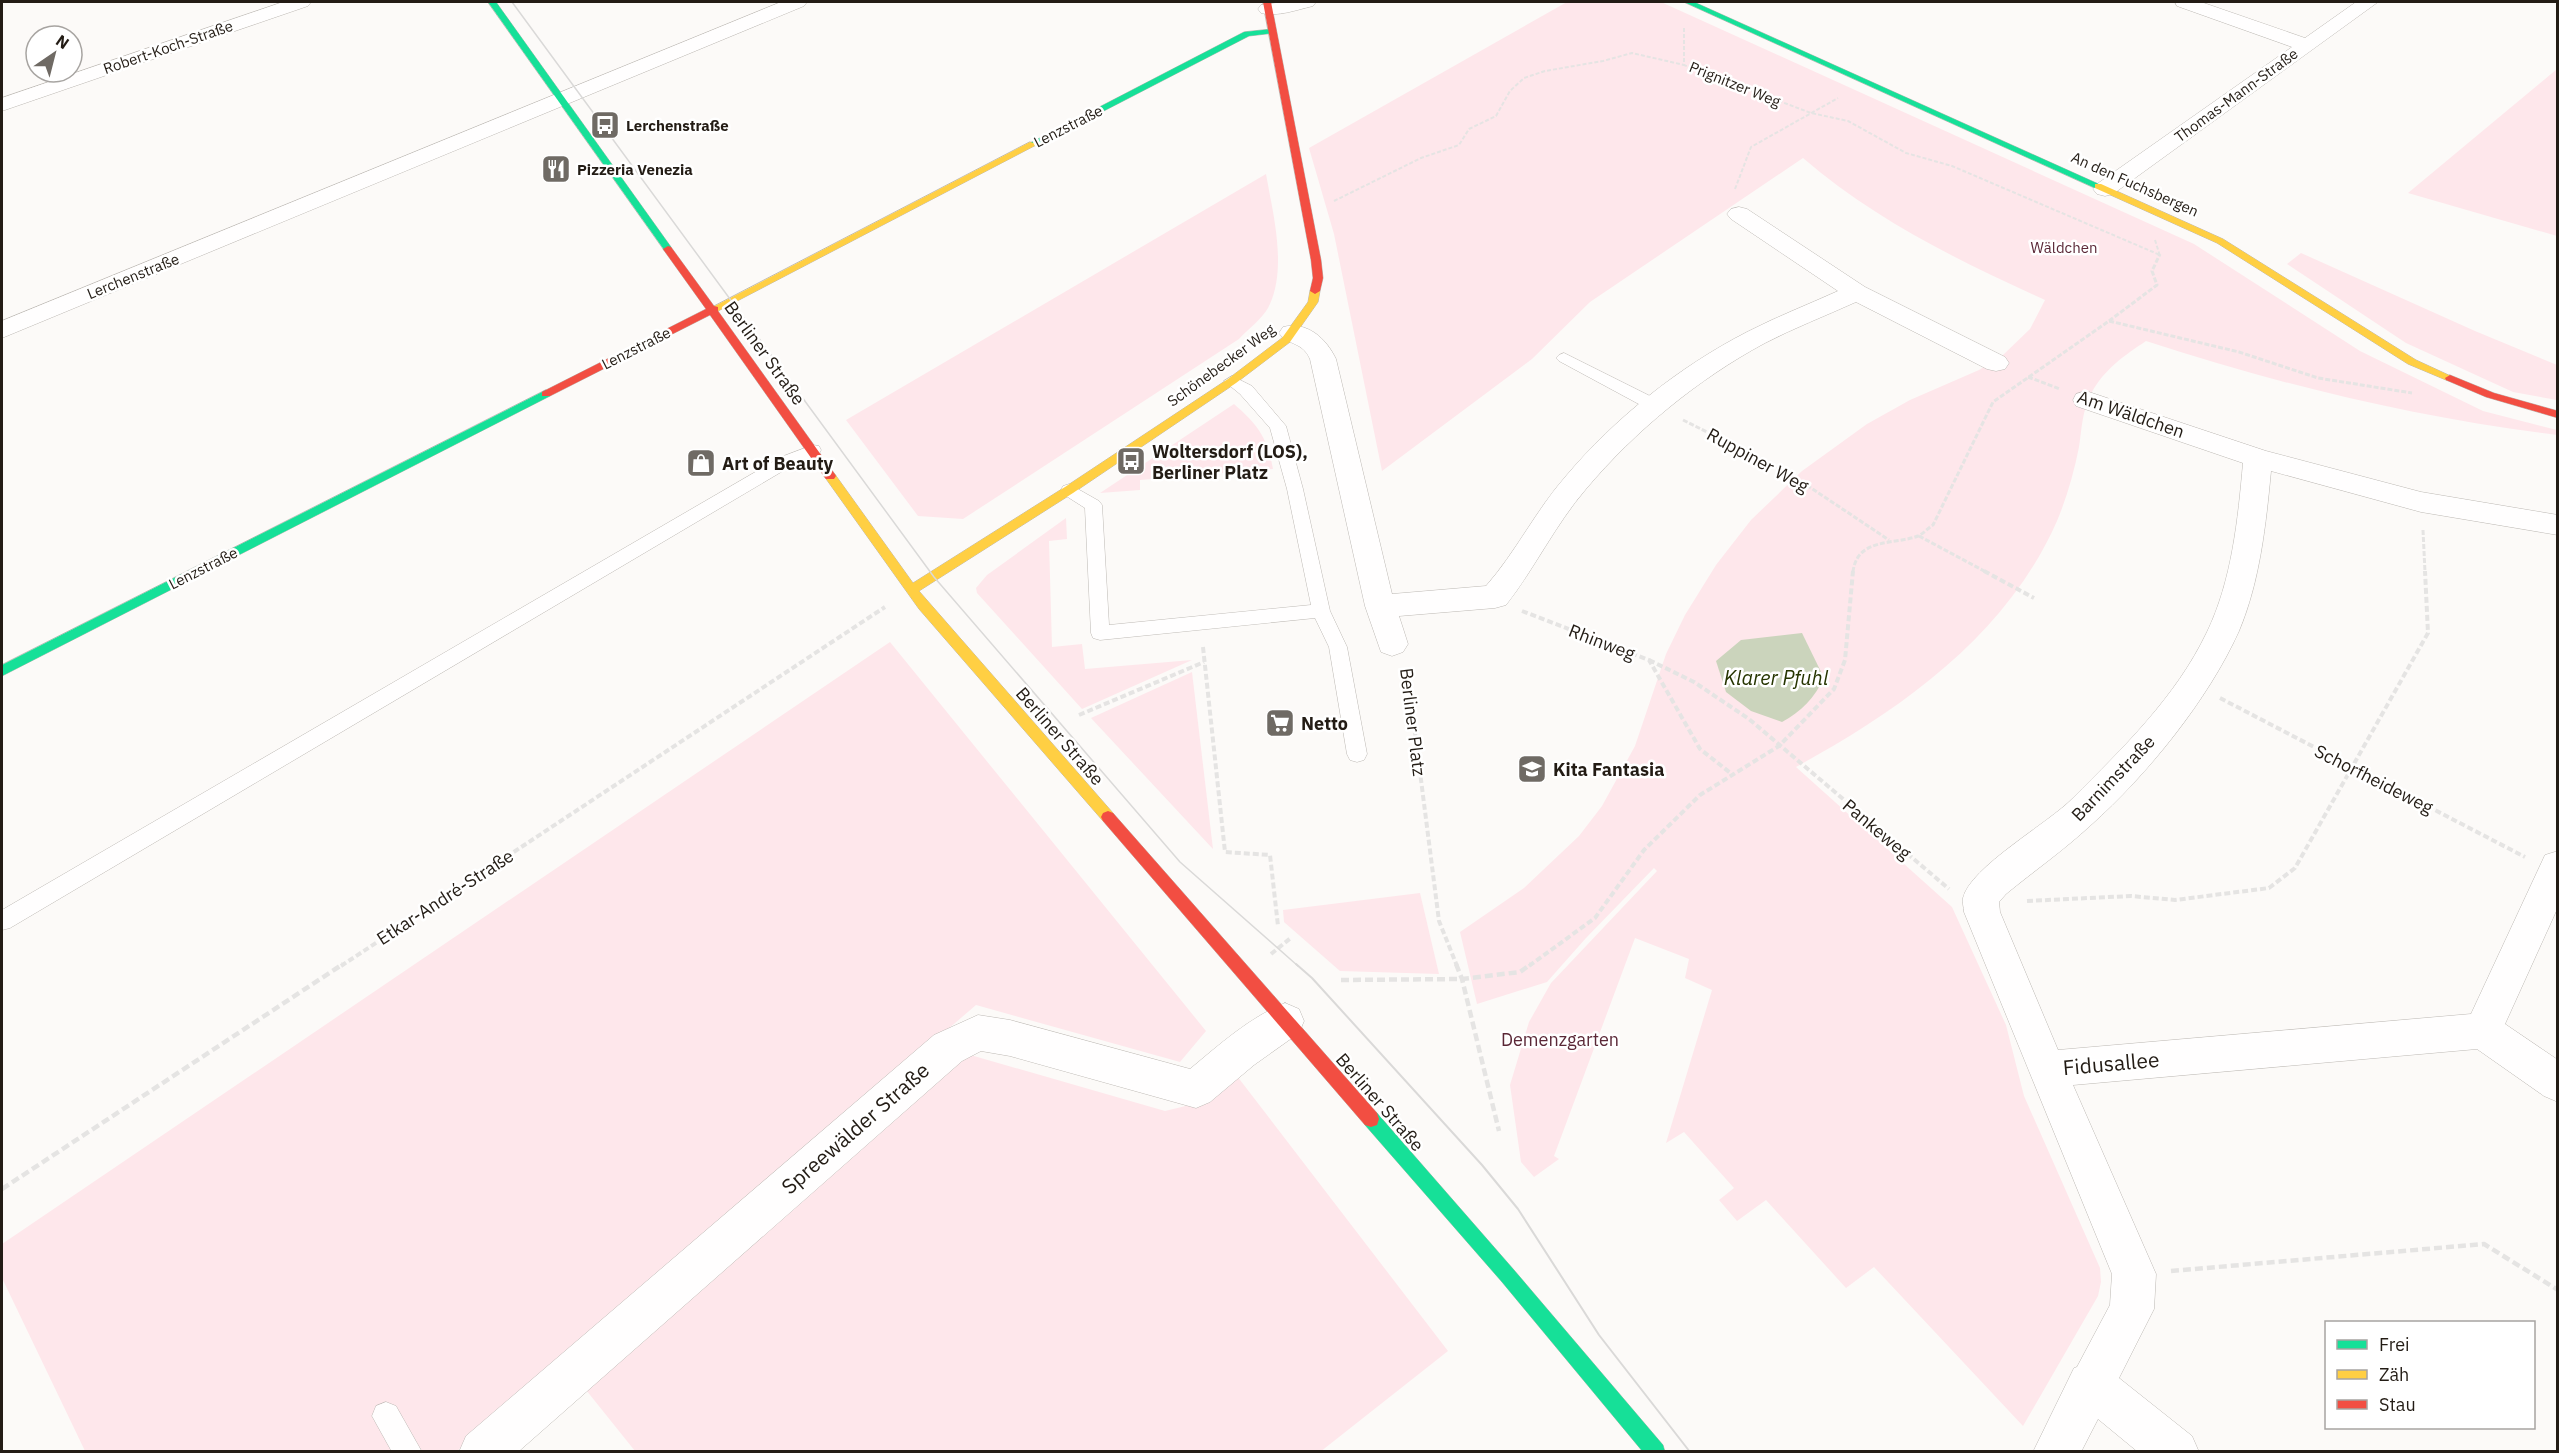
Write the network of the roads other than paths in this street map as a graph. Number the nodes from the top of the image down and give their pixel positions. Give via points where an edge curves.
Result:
1 (301, 2) edge
2 (492, 2) edge
3 (797, 2) edge
4 (1306, 2) edge
5 (1688, 2) edge
6 (2184, 2) edge
7 (2368, 2) edge
8 (1267, 5) edge
9 (1272, 31) junction
10 (2306, 45) junction
11 (561, 100) junction
12 (2, 105) edge
13 (2105, 189) junction
14 (1739, 214) road end
15 (1856, 292) junction
16 (712, 309) junction
17 (2, 330) edge
18 (1292, 333) junction
19 (1564, 358) dead end
20 (1996, 363) road end
21 (1232, 381) junction
22 (2086, 399) road end
23 (1654, 405) junction
24 (2558, 416) edge
25 (813, 450) junction
26 (2258, 459) junction
27 (1069, 490) junction
28 (2558, 525) edge
29 (911, 590) junction
30 (1380, 606) junction
31 (1321, 611) junction
32 (1392, 644) road end
33 (2, 670) edge
34 (1357, 754) dead end
35 (2556, 869) edge
36 (2, 921) edge
37 (1285, 1021) junction
38 (2483, 1031) junction
39 (2046, 1069) junction
40 (2558, 1083) edge
41 (2090, 1384) junction
42 (386, 1416) dead end
43 (408, 1452) edge
44 (482, 1452) edge
45 (1656, 1452) edge
46 (2056, 1452) edge
47 (2176, 1452) edge

1 - 12 street, Robert-Koch-Straße
2 - 11 street, Berliner Straße
3 - 11 street, Lerchenstraße
4 - 8 street via 1282,8
5 - 13 street, An den Fuchsbergen
6 - 10 street
7 - 10 street, Thomas-Mann-Straße
8 - 9 street, Schönebecker Weg
9 - 16 street, Lenzstraße via 1247,34
9 - 18 street, Schönebecker Weg via 1318,278 1313,302
10 - 13 street, Thomas-Mann-Straße
11 - 16 street, Berliner Straße
11 - 17 street, Lerchenstraße
13 - 24 street, An den Fuchsbergen via 2220,241 2412,362 2490,395
14 - 15 street
15 - 20 street
15 - 23 street via 1742,346
16 - 25 street, Berliner Straße
16 - 33 street, Lenzstraße
18 - 21 street, Schönebecker Weg
18 - 30 street, Berliner Platz via 1312,340 1323,359
19 - 23 lane
21 - 27 street, Schönebecker Weg
21 - 31 lane via 1246,390 1278,426
22 - 26 street, Am Wäldchen
23 - 30 street via 1597,459 1556,507 1495,597
25 - 29 street, Berliner Straße
25 - 36 lane via 777,467
26 - 28 street, Am Wäldchen via 2421,502
26 - 39 street, Barnimstraße via 2252,521 2235,595 2223,631 2194,684 2144,748 2079,815 1993,883 1982,899 1982,912
27 - 29 street, Schönebecker Weg
27 - 31 lane via 1093,505 1100,633
29 - 37 street, Berliner Straße
30 - 32 street, Berliner Platz
31 - 34 lane via 1338,647
35 - 38 street
37 - 44 street, Spreewälder Straße via 1196,1089 1010,1038 978,1033 948,1048
37 - 45 street, Berliner Straße
38 - 39 street, Fidusallee
38 - 40 street
39 - 41 street, Fidusallee via 2134,1274 2132,1309
41 - 46 street, Fidusallee
41 - 47 street
42 - 43 lane

